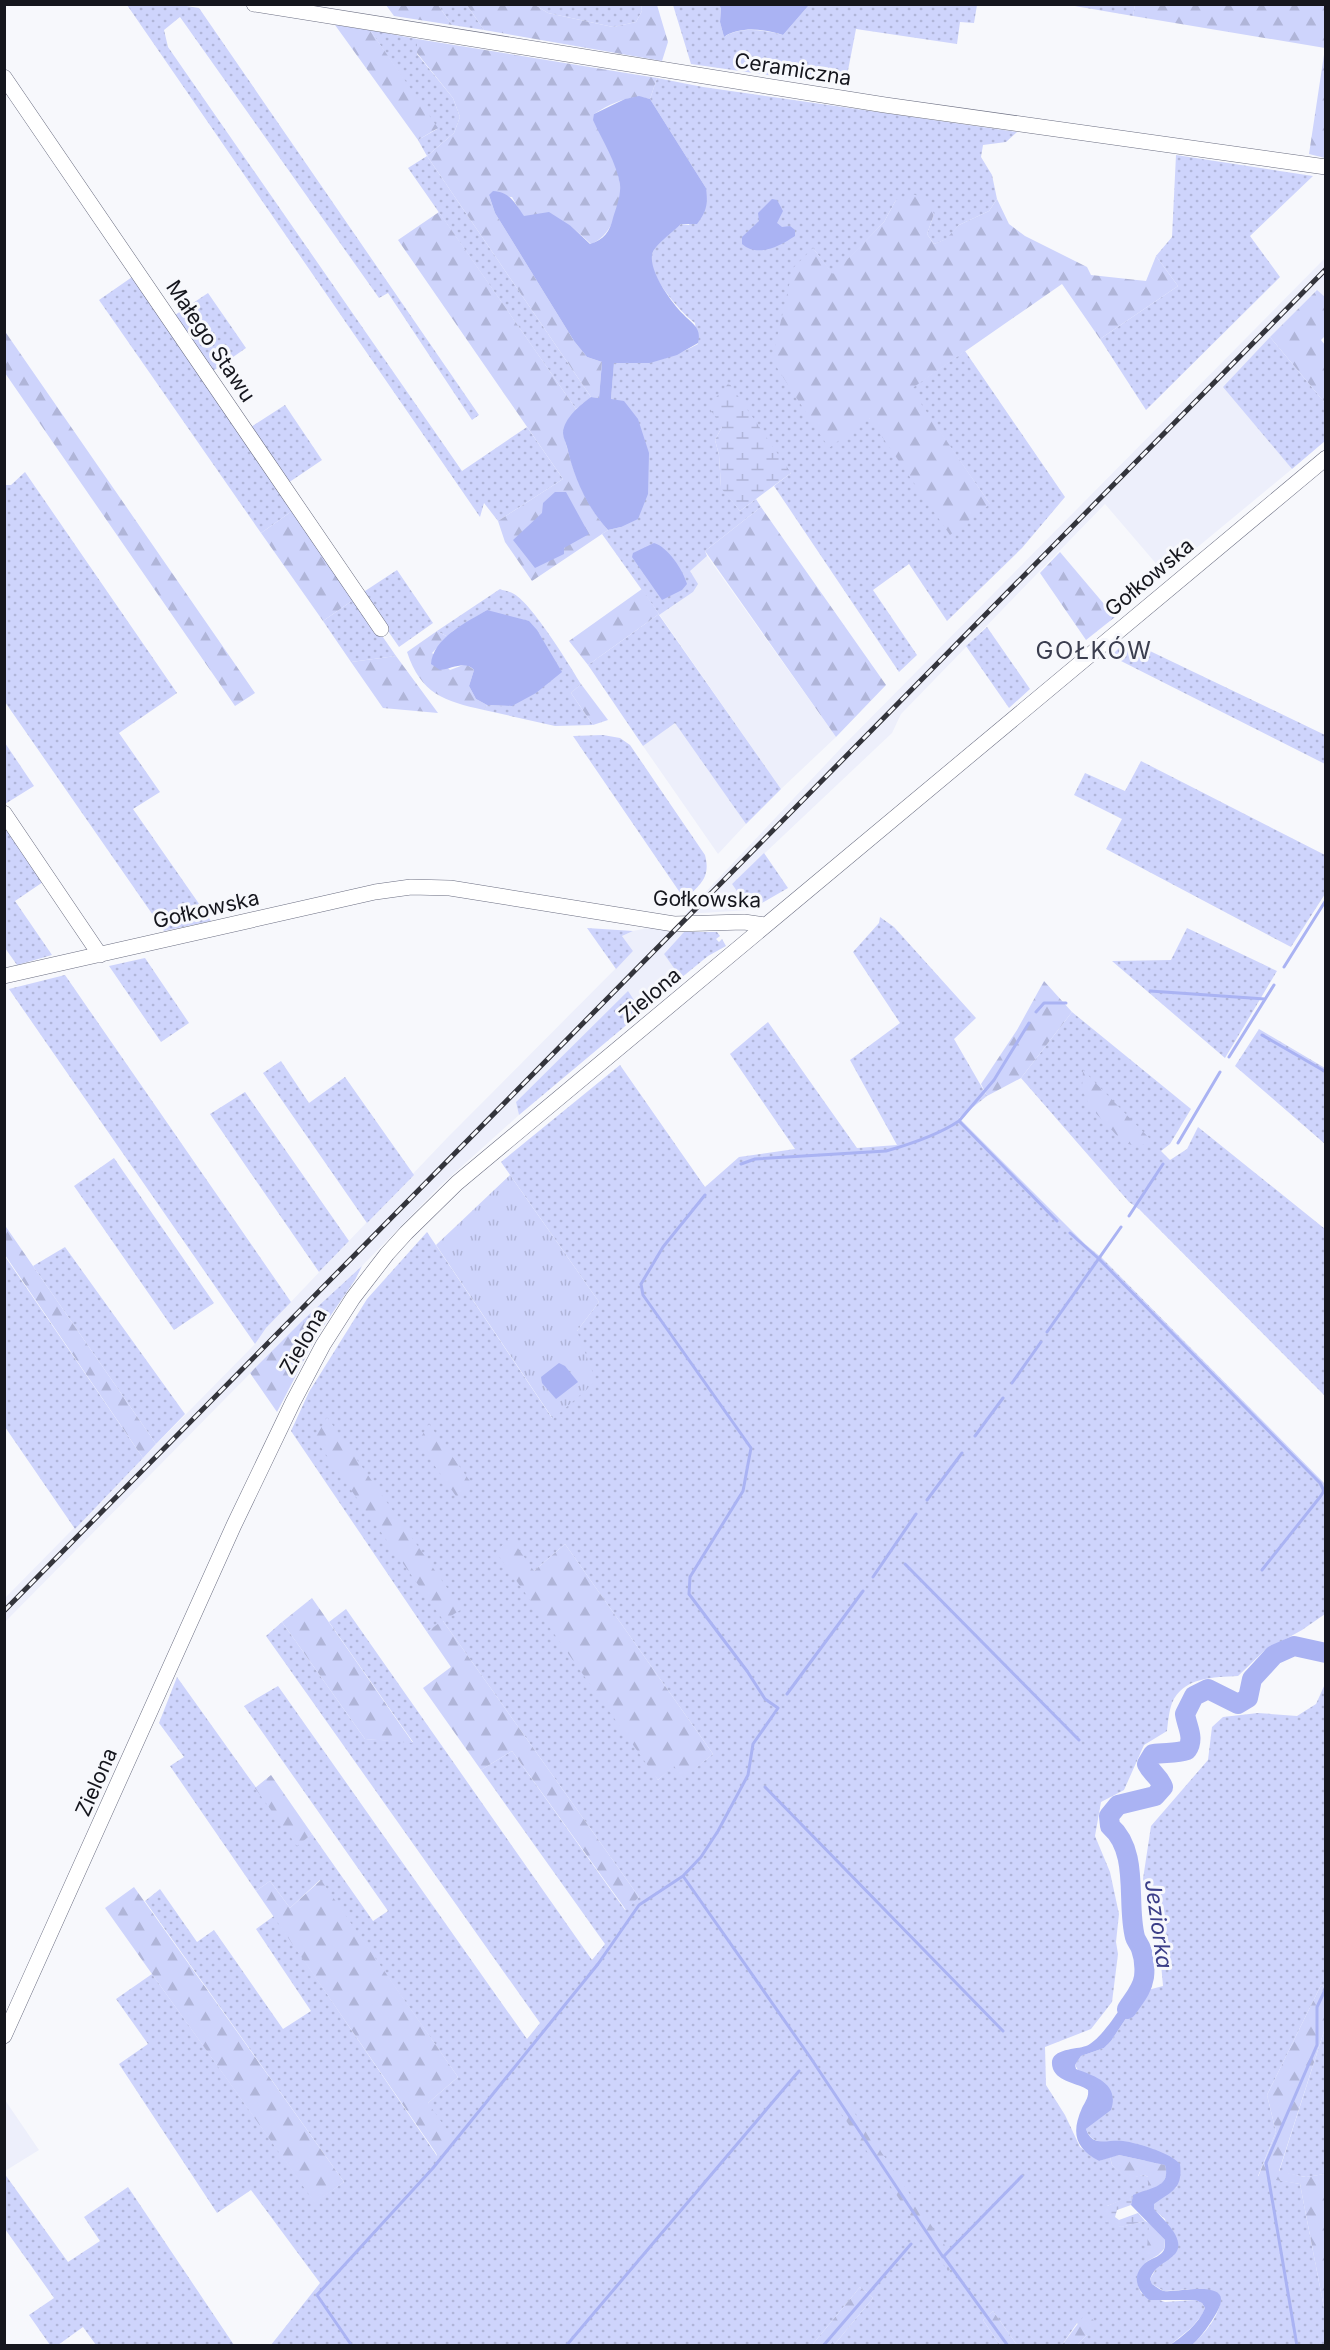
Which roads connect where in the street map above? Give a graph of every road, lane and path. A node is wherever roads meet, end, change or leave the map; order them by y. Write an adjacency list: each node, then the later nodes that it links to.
1 (254, 4): 3 (street, Ceramiczna)
2 (4, 77): 5 (street, Małego Stawu)
3 (1326, 167)
4 (1326, 458): 7 (street, Gołkowska)
5 (381, 629)
6 (4, 813): 8 (street)
7 (766, 925): 8 (street, Gołkowska); 10 (street, Zielona)
8 (100, 955): 9 (street, Gołkowska)
9 (4, 976)
10 (4, 2036)

